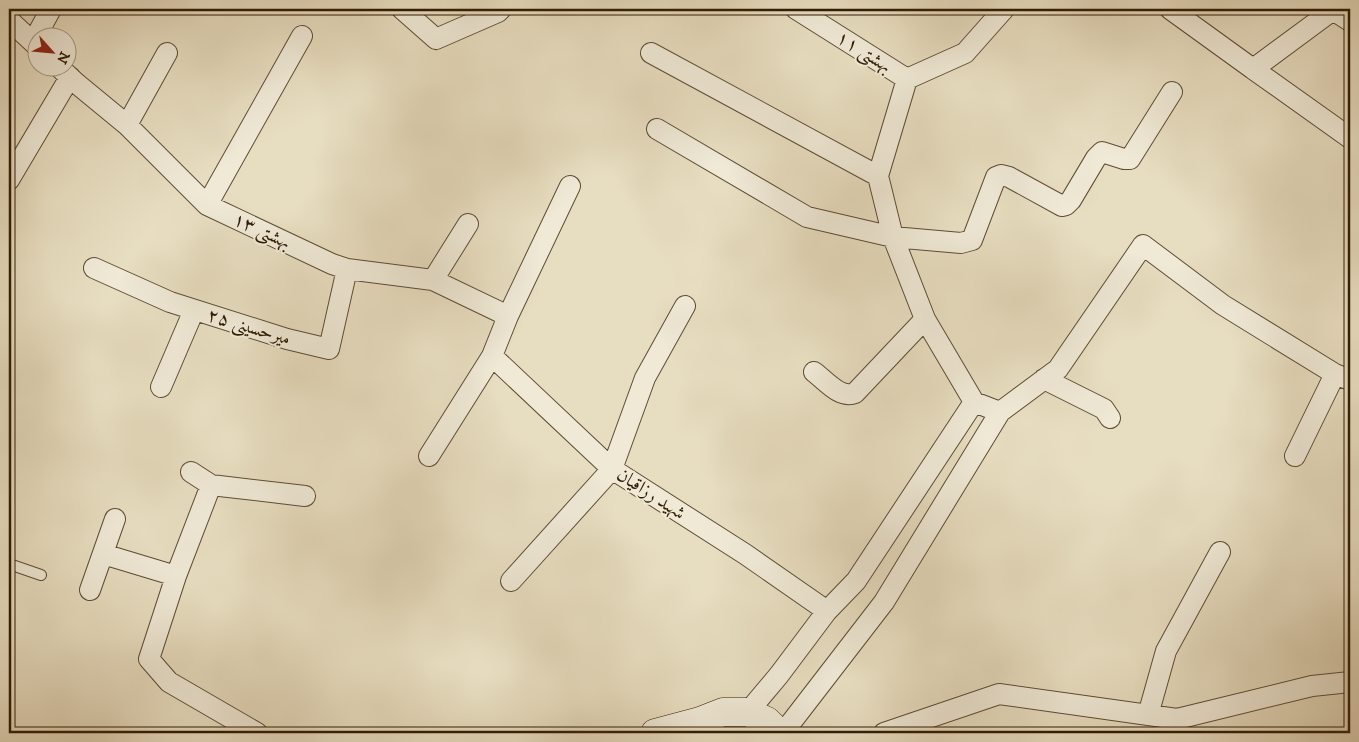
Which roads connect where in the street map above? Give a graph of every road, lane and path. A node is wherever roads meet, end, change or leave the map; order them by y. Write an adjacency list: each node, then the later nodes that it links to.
1 (51, 9): 9 (street)
2 (402, 9): 3 (street)
3 (501, 9)
4 (796, 9): 17 (street, بهشتی ۱۱)
5 (1004, 9): 17 (street)
6 (1170, 9): 14 (street)
7 (9, 20): 11 (street)
8 (1350, 21): 14 (street)
9 (43, 28)
10 (302, 36): 25 (street)
11 (28, 38)
12 (167, 53): 19 (street)
13 (651, 53): 22 (street)
14 (1253, 69): 21 (street)
15 (62, 78): 23 (street)
16 (72, 78): 19 (street, بهشتی ۱۳)
17 (907, 79): 22 (street)
18 (1172, 92): 27 (street)
19 (127, 125): 25 (street, بهشتی ۱۳)
20 (657, 129): 27 (street)
21 (1350, 138)
22 (878, 176): 27 (street)
23 (9, 180)
24 (570, 186): 33 (street)
25 (207, 205): 29 (street, بهشتی ۱۳)
26 (468, 224): 30 (street)
27 (893, 236): 34 (street)
28 (94, 268): 32 (street, میرحسینی ۲۵)
29 (347, 269): 30 (street, بهشتی ۱۳); 32 (street, میرحسینی ۲۵)
30 (433, 280): 33 (street, بهشتی ۱۳)
31 (685, 306): 45 (street)
32 (194, 310): 39 (street)
33 (508, 316): 35 (street)
34 (925, 319): 36 (street); 40 (street)
35 (492, 356): 43 (street); 45 (street, شهید رزاقیان)
36 (814, 372)
37 (1342, 377): 38 (street); 44 (street)
38 (1044, 379): 41 (street); 42 (street)
39 (161, 387)
40 (974, 402): 41 (street); 57 (street)
41 (1000, 412): 66 (street)
42 (1110, 418)
43 (429, 456)
44 (1295, 456)
45 (612, 469): 55 (street); 57 (street, شهید رزاقیان)
46 (191, 472): 47 (street)
47 (211, 486): 48 (street); 54 (street)
48 (306, 496)
49 (115, 519): 51 (street)
50 (1220, 552): 60 (street)
51 (103, 554): 54 (street); 56 (street)
52 (9, 564): 53 (lane)
53 (41, 575)
54 (176, 576): 63 (street)
55 (511, 581)
56 (90, 590)
57 (827, 611): 59 (street)
58 (1350, 682): 61 (street)
59 (748, 712): 62 (main road); 65 (main road)
60 (1148, 715): 61 (street); 67 (street)
61 (1180, 726)
62 (694, 727): 64 (main road)
63 (257, 733)
64 (655, 733)
65 (779, 733)
66 (783, 733)
67 (884, 733)

